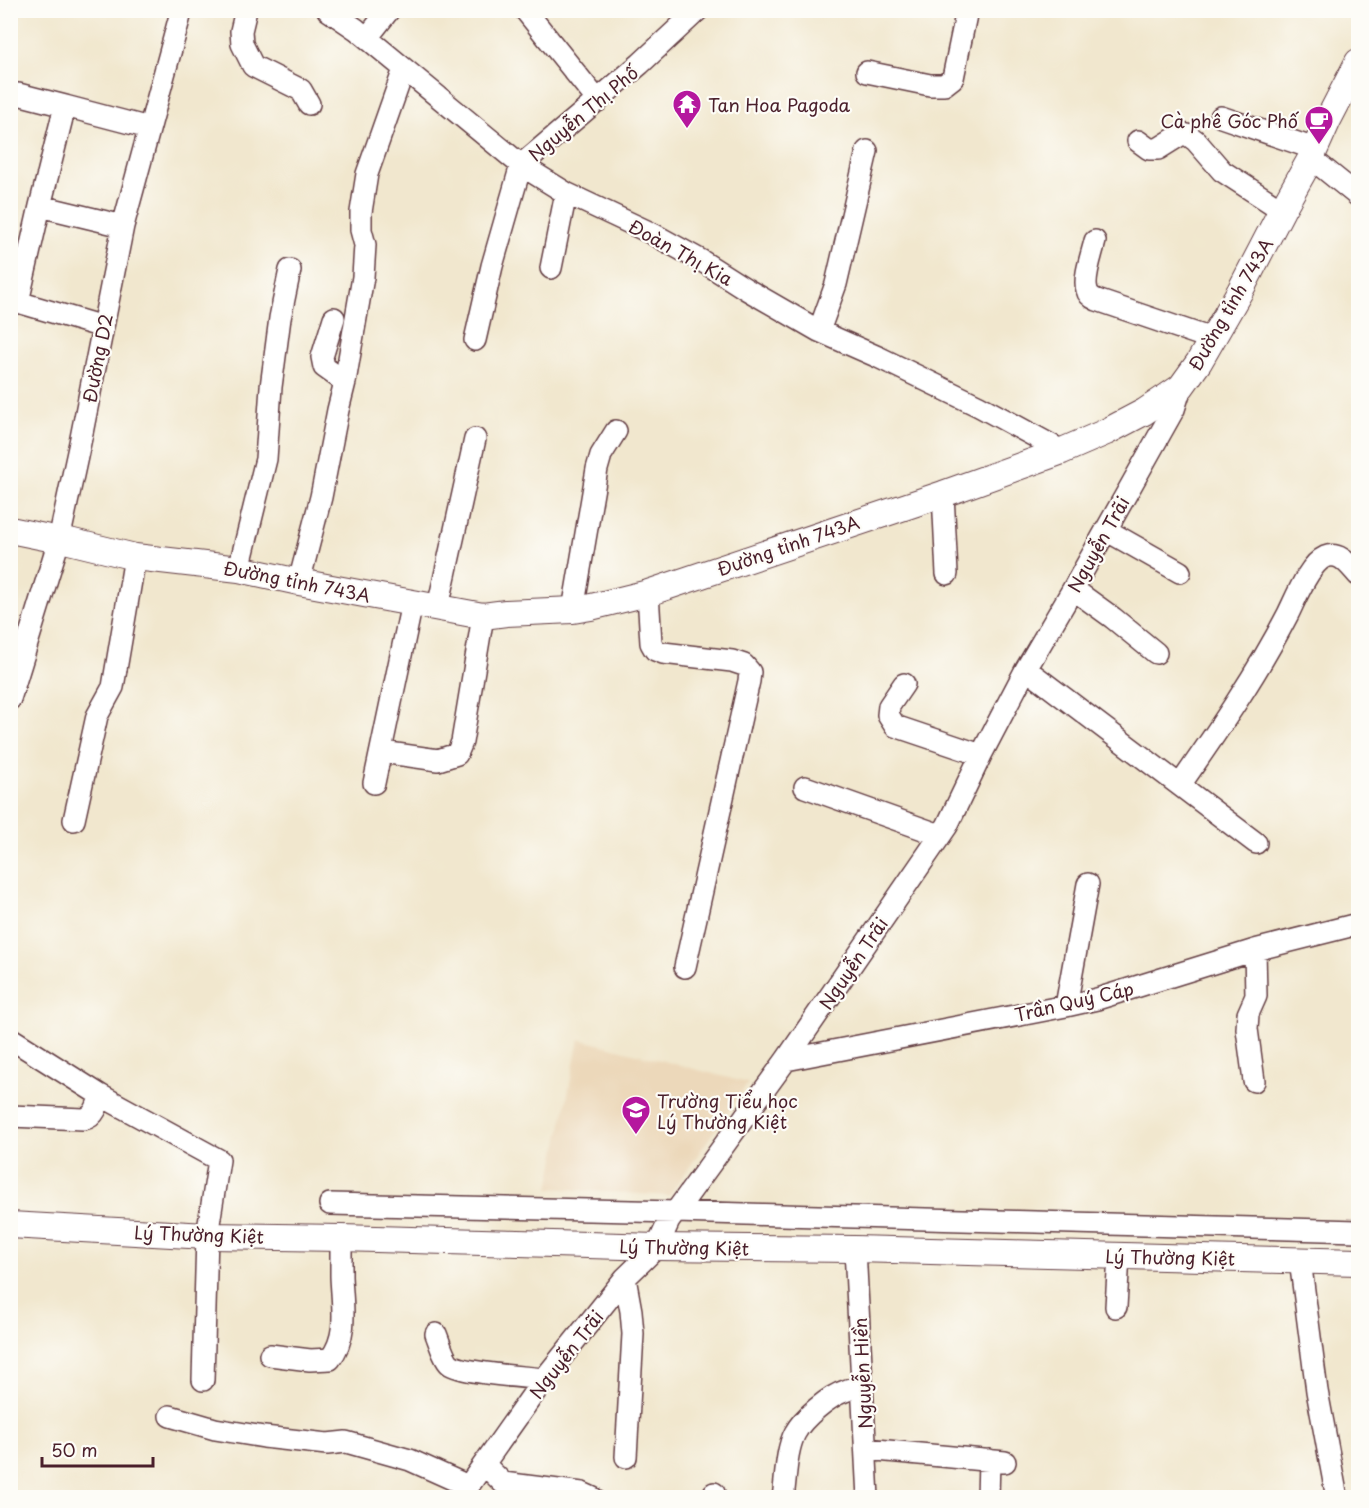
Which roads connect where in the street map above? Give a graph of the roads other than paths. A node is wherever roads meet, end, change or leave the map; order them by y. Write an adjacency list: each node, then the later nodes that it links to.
1 (246, 10): 14 (street)
2 (328, 10): 8 (street, Đoàn Thị Kia)
3 (389, 10): 8 (street)
4 (525, 10): 13 (street)
5 (698, 10): 13 (street, Nguyễn Thị Phố)
6 (967, 10): 11 (street)
7 (180, 16): 17 (street, Đường D2)
8 (367, 38): 10 (street, Đoàn Thị Kia)
9 (1359, 62): 20 (main road, Đường tỉnh 743A)
10 (404, 69): 21 (street, Đoàn Thị Kia); 36 (street)
11 (867, 72)
12 (18, 94): 15 (street)
13 (598, 101): 21 (street, Nguyễn Thị Phố)
14 (309, 104)
15 (64, 106): 17 (street); 24 (street)
16 (1221, 117): 20 (street)
17 (149, 128): 26 (street, Đường D2)
18 (1138, 141): 25 (street)
19 (867, 151): 33 (street)
20 (1313, 153): 23 (street); 25 (main road, Đường tỉnh 743A)
21 (521, 165): 22 (street, Đoàn Thị Kia); 35 (street, Nguyễn Thị Phố)
22 (566, 193): 28 (street); 33 (street, Đoàn Thị Kia)
23 (1359, 196)
24 (40, 206): 26 (street); 30 (street)
25 (1282, 210): 34 (main road, Đường tỉnh 743A)
26 (123, 226): 32 (street, Đường D2)
27 (1095, 241): 34 (street)
28 (551, 268)
29 (290, 270): 46 (street)
30 (14, 301): 32 (street)
31 (334, 318): 36 (street)
32 (103, 327): 44 (street, Đường D2)
33 (819, 331): 40 (street, Đoàn Thị Kia)
34 (1212, 339): 37 (main road, Đường tỉnh 743A)
35 (475, 340)
36 (345, 382): 50 (street)
37 (1181, 387): 40 (main road, Đường tỉnh 743A); 43 (street, Nguyễn Trãi)
38 (616, 431): 55 (street)
39 (475, 439): 54 (street)
40 (1062, 451): 41 (main road, Đường tỉnh 743A)
41 (943, 494): 48 (street); 52 (main road, Đường tỉnh 743A)
42 (10, 530): 44 (main road, Đường tỉnh 743A)
43 (1106, 530): 47 (street); 51 (street, Nguyễn Trãi)
44 (59, 540): 45 (main road, Đường tỉnh 743A); 60 (street, Đường D2)
45 (135, 556): 46 (main road, Đường tỉnh 743A); 66 (street)
46 (239, 569): 50 (main road, Đường tỉnh 743A)
47 (1180, 573)
48 (946, 574)
49 (1359, 575): 64 (street)
50 (299, 582): 53 (main road, Đường tỉnh 743A)
51 (1073, 589): 57 (street); 58 (street, Nguyễn Trãi)
52 (648, 592): 55 (main road, Đường tỉnh 743A); 72 (street)
53 (412, 603): 54 (main road, Đường tỉnh 743A); 61 (street)
54 (438, 608): 56 (main road, Đường tỉnh 743A)
55 (573, 610): 56 (main road, Đường tỉnh 743A)
56 (483, 616): 61 (street)
57 (1156, 654)
58 (1026, 669): 62 (street, Nguyễn Trãi); 64 (street)
59 (904, 684): 62 (street)
60 (10, 699)
61 (382, 752): 63 (street)
62 (981, 755): 67 (street, Nguyễn Trãi)
63 (374, 783)
64 (1180, 785): 68 (street)
65 (805, 787): 67 (street)
66 (74, 820)
67 (940, 835): 75 (street, Nguyễn Trãi)
68 (1256, 843)
69 (1088, 884): 73 (street)
70 (1359, 924): 71 (street, Trần Quý Cáp)
71 (1255, 950): 73 (street, Trần Quý Cáp); 76 (street)
72 (685, 967)
73 (1066, 1006): 75 (street, Trần Quý Cáp)
74 (10, 1038): 77 (street)
75 (786, 1060): 80 (street, Nguyễn Trãi)
76 (1254, 1081)
77 (100, 1095): 78 (street); 83 (street)
78 (10, 1116)
79 (330, 1204): 80 (street)
80 (676, 1212): 82 (street); 85 (street, Nguyễn Trãi)
81 (10, 1225): 83 (main road, Lý Thường Kiệt)
82 (1359, 1231)
83 (207, 1236): 84 (main road, Lý Thường Kiệt); 95 (street)
84 (341, 1238): 85 (main road, Lý Thường Kiệt); 93 (street)
85 (657, 1247): 86 (main road, Lý Thường Kiệt); 90 (street, Nguyễn Trãi)
86 (855, 1249): 87 (main road, Lý Thường Kiệt); 96 (street, Nguyễn Hiền)
87 (1119, 1256): 88 (main road, Lý Thường Kiệt); 91 (street)
88 (1300, 1260): 89 (main road, Lý Thường Kiệt); 106 (street)
89 (1359, 1262)
90 (625, 1278): 94 (street, Nguyễn Trãi); 99 (street)
91 (1116, 1307)
92 (436, 1334): 94 (street)
93 (270, 1355)
94 (544, 1379): 100 (street, Nguyễn Trãi)
95 (203, 1380)
96 (863, 1388): 98 (street, Nguyễn Hiền); 103 (street)
97 (170, 1416): 101 (street)
98 (866, 1449): 104 (street, Nguyễn Hiền); 105 (street)
99 (626, 1457)
100 (484, 1464): 101 (street, Nguyễn Trãi); 102 (street)
101 (464, 1492)
102 (593, 1497)
103 (783, 1497)
104 (868, 1497)
105 (988, 1497)
106 (1337, 1497)

